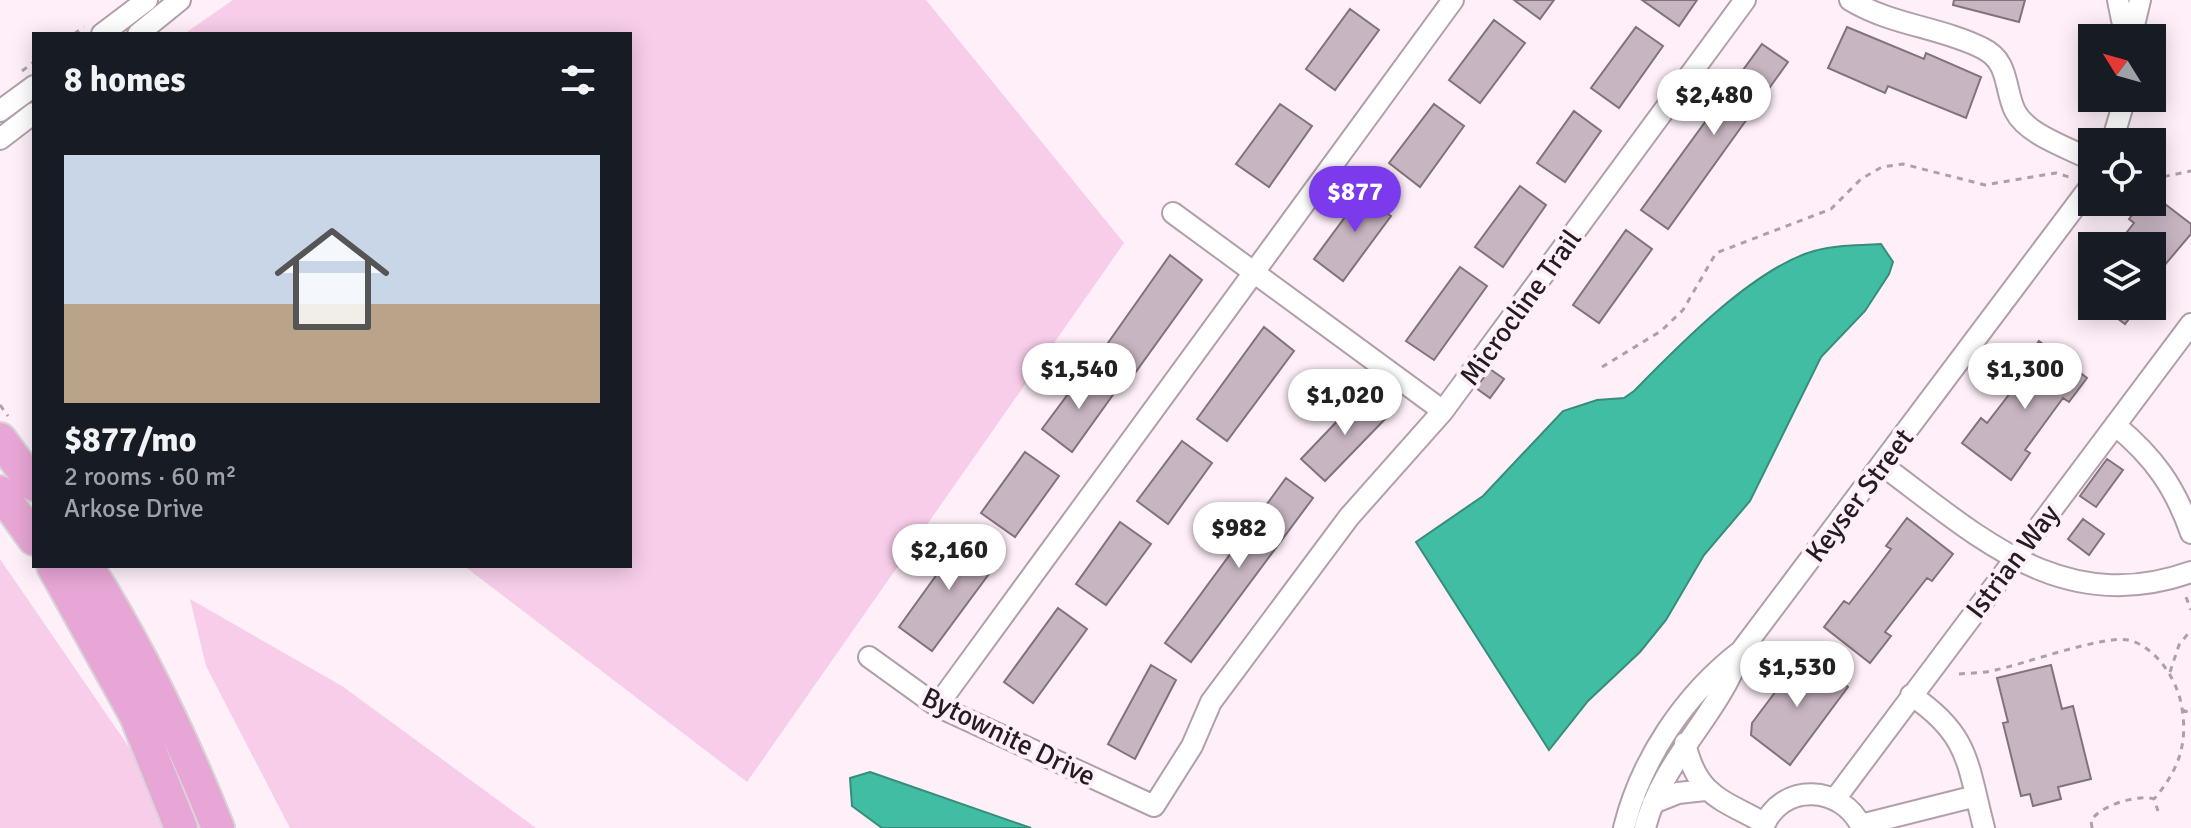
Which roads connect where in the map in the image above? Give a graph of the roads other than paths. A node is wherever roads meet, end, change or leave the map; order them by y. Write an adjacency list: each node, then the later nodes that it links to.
1 (147, 0): 8 (street)
2 (180, 0): 9 (street)
3 (1453, 0): 17 (street)
4 (1745, 0): 19 (street, Microcline Trail)
5 (1850, 0): 14 (street)
6 (2118, 0): 7 (street)
7 (2140, 0)
8 (105, 32)
9 (140, 32)
10 (32, 87): 11 (street)
11 (0, 111)
12 (32, 115): 13 (street)
13 (0, 139)
14 (2078, 153)
15 (2078, 203): 22 (street, Keyser Street)
16 (1173, 213): 17 (street)
17 (1255, 272): 19 (street); 34 (street)
18 (2191, 324): 20 (street, Istrian Way)
19 (1443, 411): 40 (street, Microcline Trail)
20 (2115, 425): 25 (street); 27 (street, Istrian Way)
21 (0, 439): 23 (main road)
22 (1882, 465): 27 (street); 31 (street, Keyser Street)
23 (32, 482)
24 (0, 492): 26 (main road)
25 (2191, 533)
26 (32, 536)
27 (2013, 559): 30 (street); 33 (street, Istrian Way)
28 (54, 568): 43 (main road)
29 (88, 568): 44 (main road)
30 (2191, 572)
31 (1741, 651): 35 (street, Keyser Street); 45 (street, Keyser Street)
32 (869, 657): 34 (street, Bytownite Drive)
33 (1911, 695): 37 (street); 38 (street, Istrian Way)
34 (937, 706): 40 (street, Bytownite Drive)
35 (1685, 743): 36 (street); 39 (street, Keyser Street)
36 (1705, 790): 39 (street); 41 (street)
37 (1976, 796): 42 (street); 47 (street)
38 (1835, 799): 41 (street); 42 (street)
39 (1653, 803): 46 (street, Keyser Street)
40 (1154, 806)
41 (1764, 825)
42 (1861, 827)
43 (181, 828)
44 (218, 828)
45 (1624, 828)
46 (1645, 828)
47 (1984, 828)

